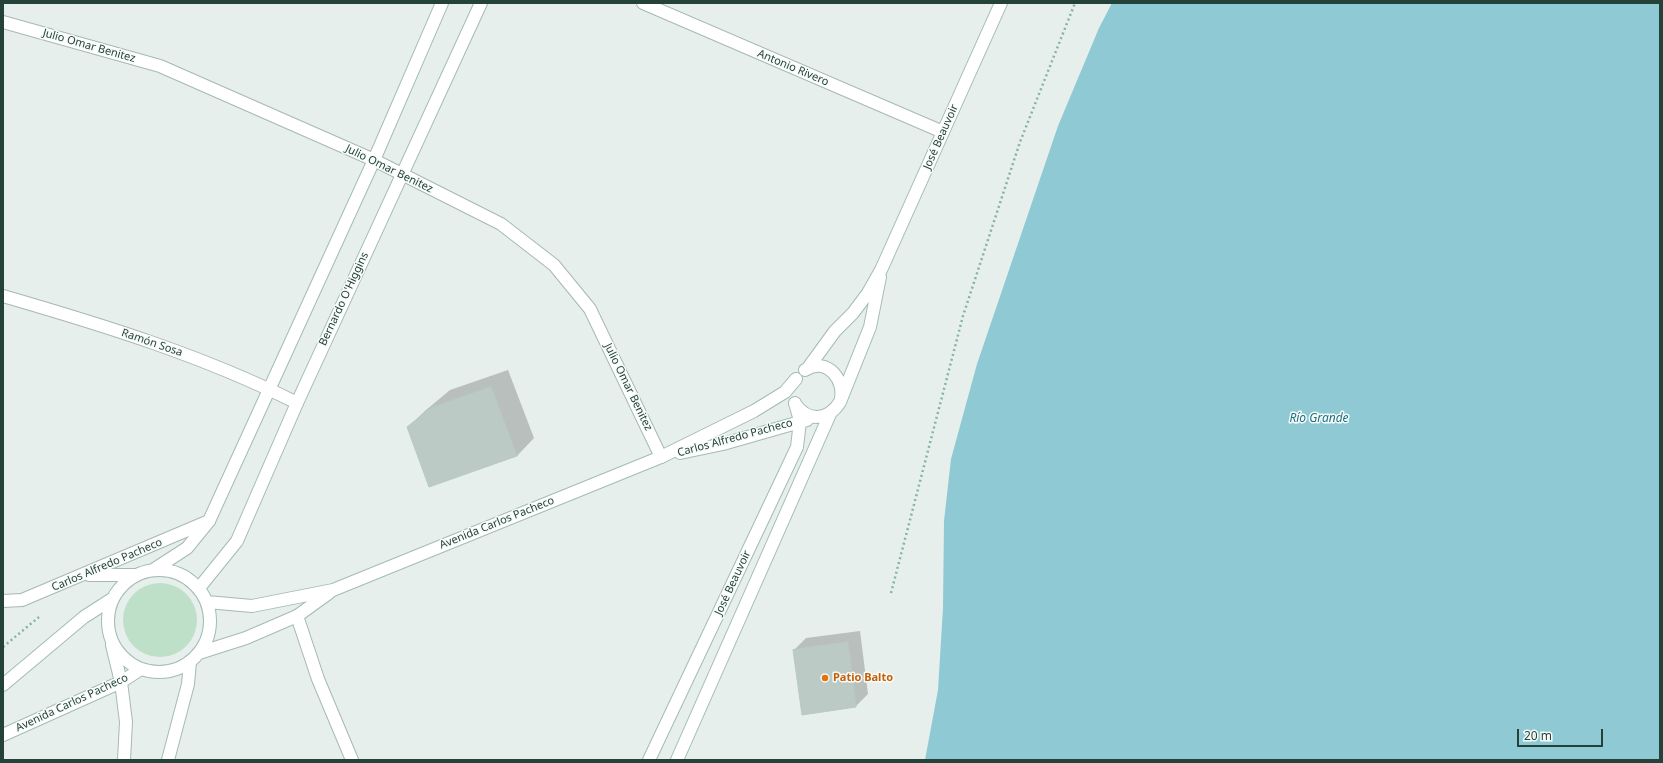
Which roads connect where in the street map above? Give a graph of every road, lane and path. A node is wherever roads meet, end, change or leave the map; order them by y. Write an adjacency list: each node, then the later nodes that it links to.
1 (442, 3): 8 (street)
2 (481, 3): 9 (street, Bernardo O'Higgins)
3 (643, 3): 7 (street, Antonio Rivero)
4 (1001, 3): 7 (street, José Beauvoir)
5 (1075, 3): 27 (path)
6 (3, 22): 8 (street, Julio Omar Benitez)
7 (943, 132): 10 (street, José Beauvoir)
8 (374, 160): 9 (street, Julio Omar Benitez); 14 (street)
9 (401, 174): 16 (street, Bernardo O'Higgins); 20 (street, Julio Omar Benitez)
10 (881, 270): 12 (street, José Beauvoir); 15 (street, José Beauvoir)
11 (3, 296): 14 (street, Ramón Sosa)
12 (808, 368): 13 (street); 15 (street)
13 (796, 379): 17 (street); 20 (street, Carlos Alfredo Pacheco)
14 (270, 390): 16 (street, Ramón Sosa); 21 (street)
15 (840, 402): 18 (street)
16 (297, 403): 25 (street, Bernardo O'Higgins)
17 (795, 403): 18 (street); 19 (street, José Beauvoir)
18 (826, 416): 19 (street, Carlos Alfredo Pacheco); 43 (street, José Beauvoir)
19 (800, 421): 20 (street, Carlos Alfredo Pacheco); 42 (street, José Beauvoir)
20 (661, 457): 26 (street, Avenida Carlos Pacheco)
21 (209, 521): 22 (street); 23 (street, Carlos Alfredo Pacheco)
22 (153, 570): 24 (street, Avenida Carlos Pacheco); 25 (street, Avenida Carlos Pacheco)
23 (84, 575): 24 (street); 29 (street, Carlos Alfredo Pacheco)
24 (136, 575): 28 (street, Avenida Carlos Pacheco)
25 (198, 588): 30 (street, Avenida Carlos Pacheco)
26 (333, 590): 30 (street, Avenida Carlos Pacheco); 31 (street, Avenida Carlos Pacheco)
27 (890, 593)
28 (112, 599): 32 (street, Avenida Carlos Pacheco); 37 (street, Avenida Carlos Pacheco)
29 (3, 601)
30 (207, 602): 33 (street, Avenida Carlos Pacheco)
31 (297, 616): 33 (street, Avenida Carlos Pacheco); 41 (street)
32 (109, 632): 35 (street, Avenida Carlos Pacheco); 36 (street)
33 (199, 653): 34 (street, Avenida Carlos Pacheco)
34 (190, 662): 35 (street, Avenida Carlos Pacheco); 40 (street)
35 (141, 669): 36 (street, Avenida Carlos Pacheco)
36 (121, 682): 38 (street, Avenida Carlos Pacheco); 39 (street)
37 (3, 685)
38 (3, 735)
39 (124, 760)
40 (168, 760)
41 (352, 760)
42 (649, 760)
43 (677, 760)

